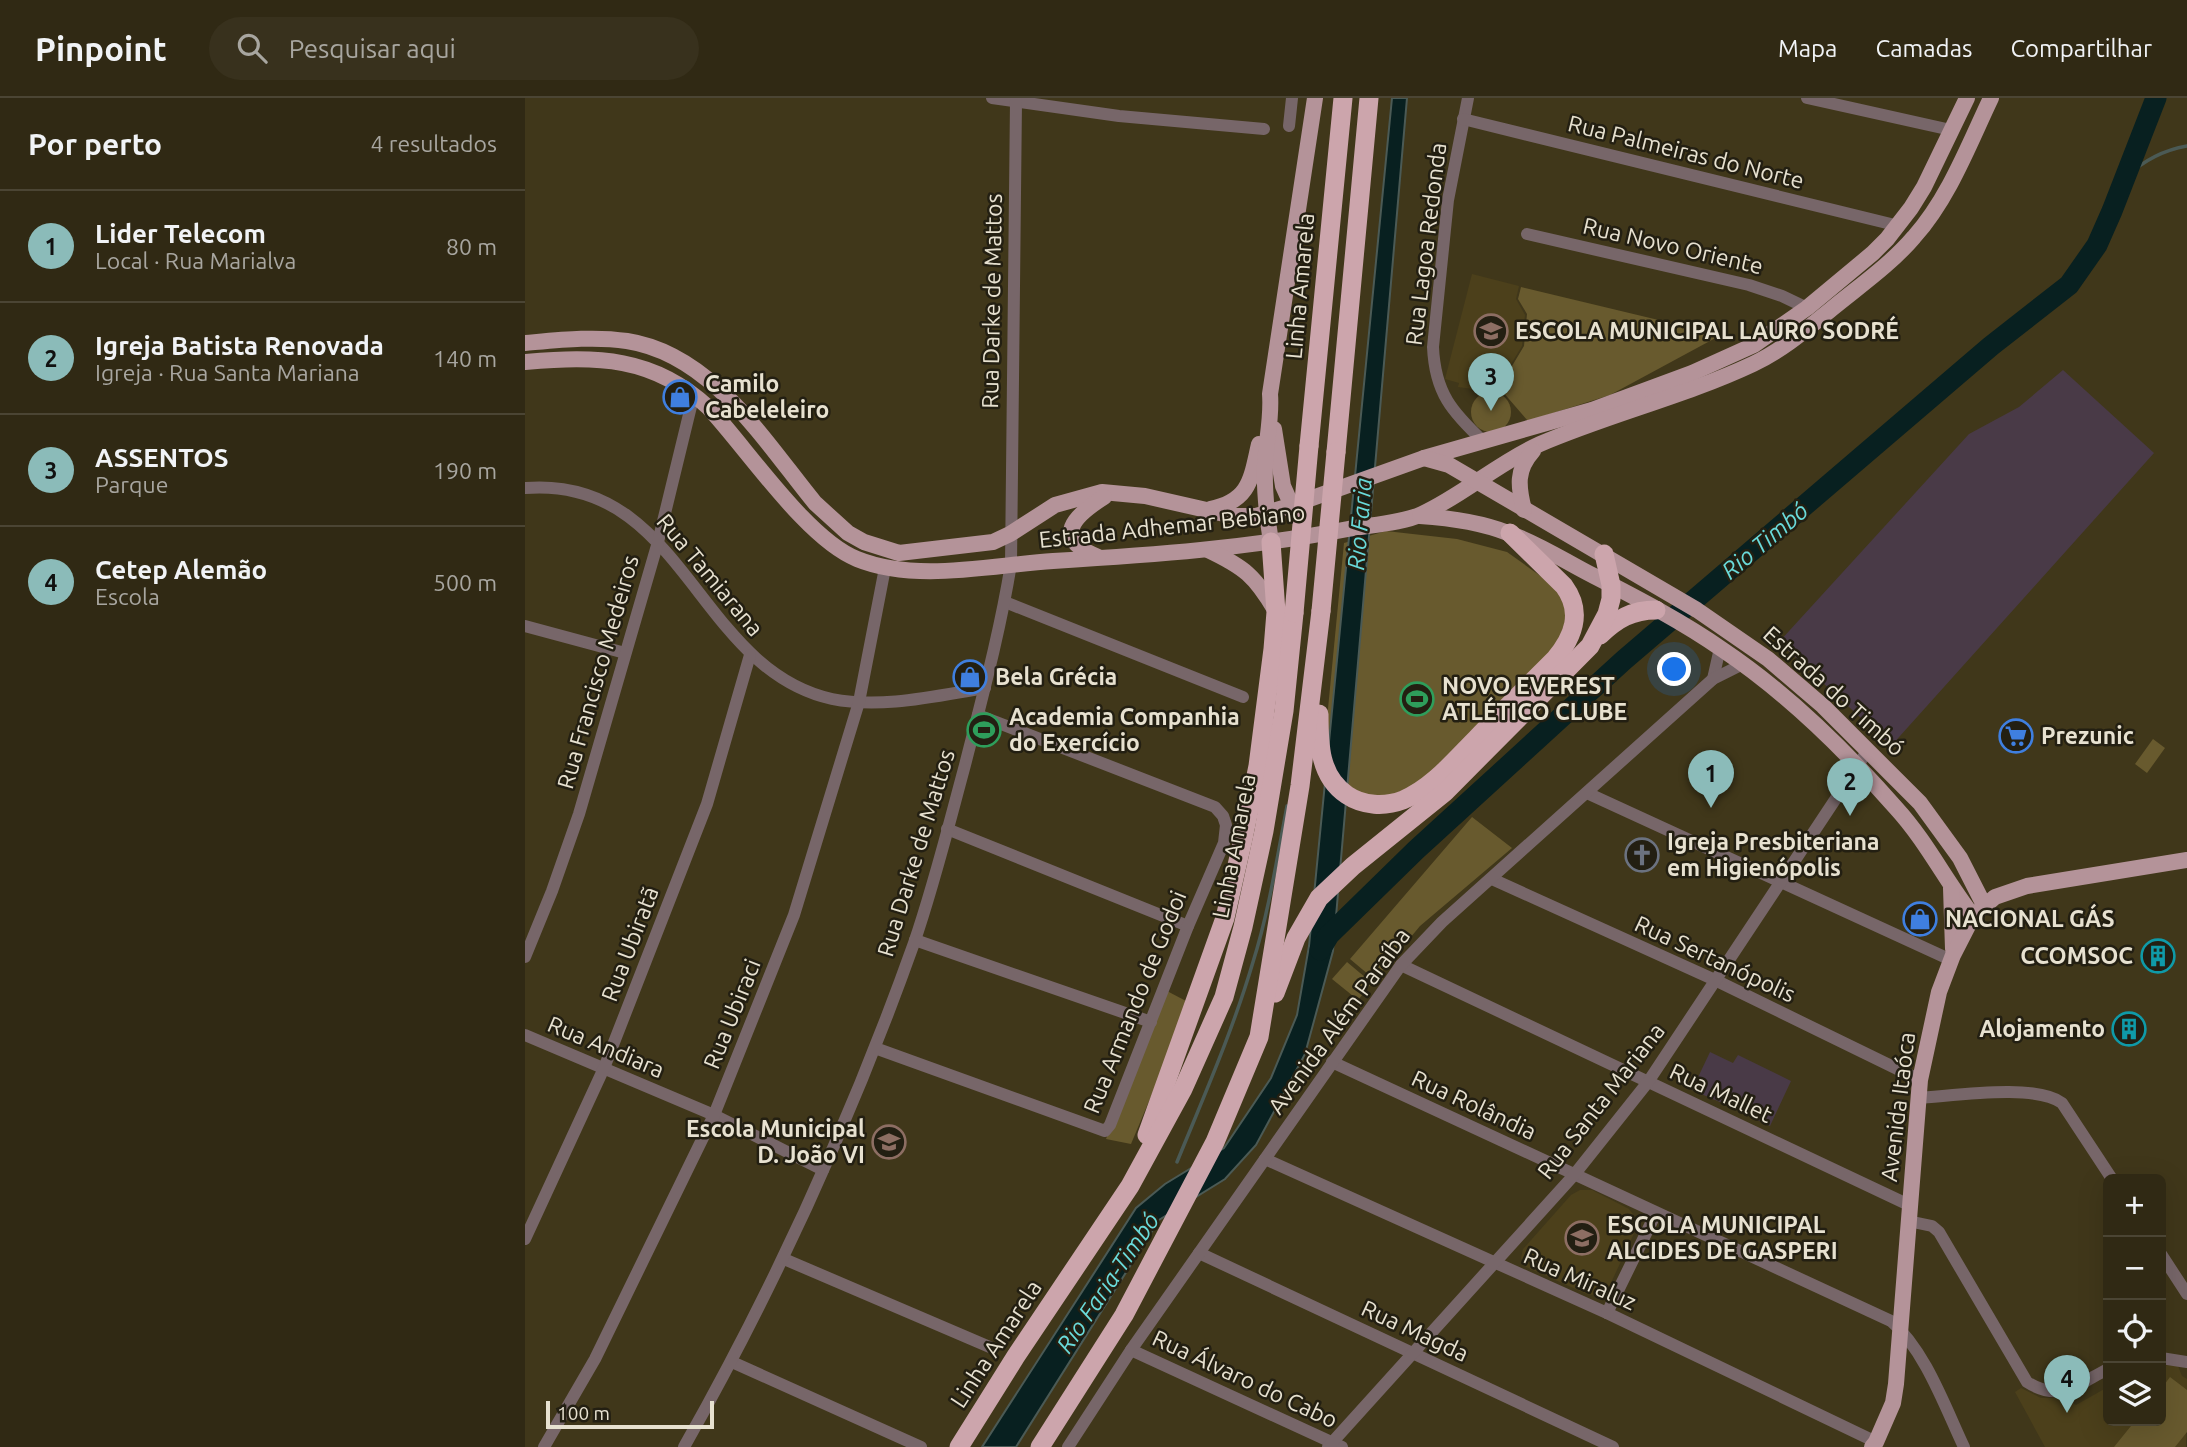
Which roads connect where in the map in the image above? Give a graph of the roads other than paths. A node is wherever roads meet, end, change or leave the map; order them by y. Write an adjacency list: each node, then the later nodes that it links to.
1 (992, 98): 2 (street)
2 (998, 98): 12 (street)
3 (1094, 98): 13 (street)
4 (1292, 98): 15 (street)
5 (1315, 98): 24 (main road, Linha Amarela)
6 (1343, 98): 50 (highway, Linha Amarela, bridge)
7 (1369, 98): 57 (highway, bridge)
8 (1468, 98): 14 (street, Rua Lagoa Redonda)
9 (1807, 98): 17 (street)
10 (1966, 98): 17 (main road, Estrada Adhemar Bebiano)
11 (1991, 98): 27 (main road, Estrada Adhemar Bebiano)
12 (1018, 99): 13 (street); 38 (street, Rua Darke de Mattos)
13 (1091, 112): 16 (street)
14 (1464, 119): 18 (street, Rua Palmeiras do Norte); 26 (street, Rua Lagoa Redonda)
15 (1289, 126)
16 (1264, 130)
17 (1951, 130): 18 (main road, Estrada Adhemar Bebiano)
18 (1899, 226): 20 (main road, Estrada Adhemar Bebiano)
19 (1527, 233): 20 (street, Rua Novo Oriente)
20 (1807, 307): 26 (main road, Estrada Adhemar Bebiano)
21 (525, 343): 38 (main road, Estrada Adhemar Bebiano)
22 (525, 362): 23 (main road, Estrada Adhemar Bebiano)
23 (694, 394): 40 (street, Rua Francisco Medeiros); 46 (main road, Estrada Adhemar Bebiano)
24 (1270, 394): 25 (main road, Linha Amarela); 33 (main road)
25 (1271, 412): 32 (main road); 35 (main road, Linha Amarela)
26 (1477, 444): 28 (main road, Estrada Adhemar Bebiano)
27 (1539, 445): 29 (main road, Estrada Adhemar Bebiano); 34 (main road)
28 (1424, 458): 29 (main road, Estrada do Timbó); 32 (main road, Estrada Adhemar Bebiano)
29 (1476, 481): 34 (main road, Estrada do Timbó); 36 (main road, Estrada Adhemar Bebiano)
30 (525, 488): 40 (street, Rua Tamiarana)
31 (1112, 492): 33 (main road, Estrada Adhemar Bebiano); 38 (main road, Estrada Adhemar Bebiano); 44 (main road)
32 (1290, 506): 35 (main road, Estrada Adhemar Bebiano); 39 (main road)
33 (1203, 510): 35 (main road, Estrada Adhemar Bebiano)
34 (1524, 510): 43 (main road, Estrada do Timbó)
35 (1267, 514): 41 (main road, Linha Amarela)
36 (1420, 516): 37 (main road, Estrada do Timbó); 39 (main road, Estrada Adhemar Bebiano)
37 (1510, 533): 47 (main road, Estrada do Timbó); 57 (highway)
38 (1010, 534): 45 (street, Rua Darke de Mattos)
39 (1310, 536): 41 (main road, Estrada Adhemar Bebiano)
40 (658, 542): 54 (street, Rua Francisco Medeiros); 55 (street, Rua Tamiarana)
41 (1271, 542): 42 (main road, Estrada Adhemar Bebiano); 50 (highway)
42 (1209, 550): 44 (main road, Estrada Adhemar Bebiano); 50 (main road)
43 (1604, 554): 47 (highway); 52 (main road, Estrada do Timbó)
44 (1103, 559): 45 (main road, Estrada Adhemar Bebiano)
45 (1011, 564): 46 (main road, Estrada Adhemar Bebiano); 48 (street, Rua Darke de Mattos)
46 (885, 568): 61 (street, Rua Ubiraci)
47 (1611, 585): 49 (main road, Estrada do Timbó); 53 (highway)
48 (1005, 602): 59 (street, Rua Darke de Mattos); 60 (street)
49 (1660, 612): 53 (highway); 56 (main road, Estrada do Timbó)
50 (1285, 613): 111 (highway, Linha Amarela)
51 (525, 626): 54 (street)
52 (1744, 640): 56 (main road); 63 (main road, Estrada do Timbó)
53 (1590, 646): 82 (highway)
54 (625, 653): 76 (street, Rua Francisco Medeiros)
55 (750, 655): 61 (street, Rua Tamiarana); 85 (street, Rua Ubiratã)
56 (1732, 656): 58 (street); 58 (street, Avenida Além Paraíba); 64 (main road, Estrada do Timbó)
57 (1313, 675): 82 (highway)
58 (1713, 679): 65 (street, Avenida Além Paraíba)
59 (985, 688): 61 (street, Rua Tamiarana); 62 (street, Rua Darke de Mattos)
60 (1243, 697)
61 (859, 702): 89 (street, Rua Ubiraci)
62 (978, 715): 66 (street, Rua Darke de Mattos); 74 (street, Rua Armando de Godoi)
63 (1868, 750): 64 (street, Rua Santa Mariana); 68 (main road, Estrada do Timbó)
64 (1856, 765): 70 (street, Rua Santa Mariana); 72 (main road, Estrada do Timbó)
65 (1587, 793): 69 (street, Avenida Além Paraíba); 70 (street)
66 (947, 829): 74 (street); 75 (street, Rua Darke de Mattos)
67 (2187, 860): 71 (main road)
68 (1969, 874): 71 (main road); 73 (main road, Estrada do Timbó)
69 (1492, 879): 78 (street, Avenida Além Paraíba); 79 (street, Rua Sertanópolis)
70 (1778, 883): 77 (street); 79 (street, Rua Santa Mariana)
71 (2027, 886): 73 (main road)
72 (1951, 888): 73 (main road, Estrada do Timbó); 77 (main road)
73 (1979, 910): 77 (main road, Avenida Itaóca)
74 (1188, 926): 80 (street, Rua Armando de Godoi)
75 (915, 940): 80 (street); 83 (street, Rua Darke de Mattos)
76 (525, 957)
77 (1952, 958): 86 (main road, Avenida Itaóca)
78 (1401, 965): 84 (street, Avenida Além Paraíba); 87 (street, Rua Mallet)
79 (1715, 980): 86 (street, Rua Sertanópolis); 87 (street, Rua Santa Mariana)
80 (1151, 1022): 83 (street, Rua Armando de Godoi)
81 (525, 1035): 85 (street, Rua Andiara)
82 (1259, 1037): 119 (highway)
83 (874, 1048): 91 (street, Rua Darke de Mattos)
84 (1332, 1062): 90 (street, Avenida Além Paraíba); 93 (street, Rua Rolândia)
85 (604, 1068): 89 (street, Rua Andiara); 96 (street, Rua Ubiratã)
86 (1920, 1080): 88 (main road, Avenida Itaóca)
87 (1648, 1082): 93 (street, Rua Santa Mariana); 95 (street, Rua Mallet)
88 (1918, 1098): 92 (street); 95 (main road, Avenida Itaóca)
89 (714, 1115): 91 (street, Rua Andiara); 114 (street, Rua Ubiraci)
90 (1265, 1160): 97 (street, Avenida Além Paraíba); 100 (street, Rua Miraluz)
91 (823, 1170): 98 (street, Rua Darke de Mattos)
92 (2109, 1174)
93 (1574, 1175): 94 (street, Rua Rolândia); 100 (street, Rua Santa Mariana)
94 (1656, 1213): 102 (street); 103 (street, Rua Rolândia)
95 (1909, 1213): 103 (main road, Avenida Itaóca); 110 (street, Rua Mallet)
96 (525, 1239)
97 (1199, 1253): 105 (street, Avenida Além Paraíba); 106 (street, Rua Magda)
98 (784, 1259): 104 (street); 108 (street, Rua Darke de Mattos)
99 (2166, 1262): 101 (street)
100 (1494, 1263): 102 (street, Rua Miraluz); 106 (street, Rua Santa Mariana)
101 (2187, 1294)
102 (1607, 1313): 112 (street, Rua Miraluz)
103 (1902, 1331): 112 (main road, Avenida Itaóca); 122 (street)
104 (992, 1349)
105 (1131, 1350): 113 (street, Rua Álvaro do Cabo); 120 (street, Avenida Além Paraíba)
106 (1413, 1352): 113 (street, Rua Santa Mariana); 121 (street, Rua Magda)
107 (2166, 1360): 109 (street)
108 (732, 1362): 115 (street, Rua Darke de Mattos); 116 (street)
109 (2187, 1362)
110 (2103, 1371)
111 (992, 1393): 117 (highway); 118 (highway, Linha Amarela)
112 (1874, 1444)
113 (1334, 1446)
114 (544, 1447)
115 (684, 1447)
116 (921, 1447)
117 (951, 1447)
118 (958, 1447)
119 (1040, 1447)
120 (1068, 1447)
121 (1613, 1447)
122 (1964, 1447)

